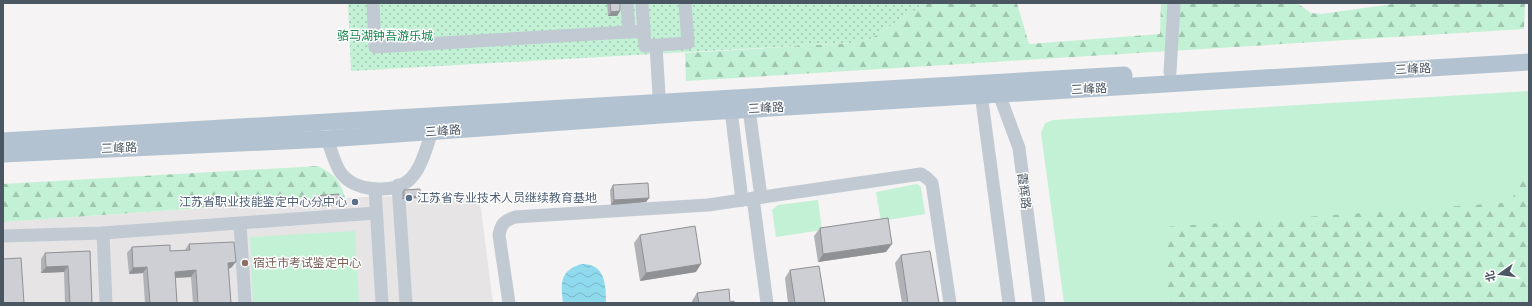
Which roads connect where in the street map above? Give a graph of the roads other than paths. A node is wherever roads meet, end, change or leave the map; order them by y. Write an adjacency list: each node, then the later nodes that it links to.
1 (373, 3): 7 (street)
2 (628, 3): 7 (street)
3 (642, 3): 6 (street)
4 (685, 3): 8 (street)
5 (1174, 3): 11 (street)
6 (644, 31): 7 (street); 8 (street)
7 (629, 32)
8 (656, 46): 16 (street)
9 (1529, 50): 11 (main road, 三峰路)
10 (1529, 62): 12 (main road, 三峰路)
11 (1170, 72): 12 (main road, 三峰路)
12 (998, 88): 13 (main road, 三峰路); 36 (street, 霞辉路)
13 (980, 89): 14 (main road, 三峰路); 35 (street)
14 (748, 103): 15 (main road, 三峰路); 23 (street)
15 (730, 104): 16 (main road, 三峰路); 23 (street)
16 (659, 108): 17 (main road, 三峰路); 19 (main road, 三峰路)
17 (432, 131): 18 (main road, 三峰路); 21 (street)
18 (327, 139): 20 (main road, 三峰路); 22 (street)
19 (3, 141)
20 (3, 154)
21 (398, 185): 22 (street); 31 (street)
22 (375, 189): 24 (street)
23 (752, 198): 32 (street); 33 (street); 34 (street)
24 (376, 213): 25 (street); 30 (street)
25 (240, 224): 26 (street); 29 (street)
26 (103, 232): 27 (street); 28 (street)
27 (3, 236)
28 (106, 303)
29 (245, 303)
30 (382, 303)
31 (406, 303)
32 (509, 303)
33 (768, 303)
34 (950, 303)
35 (1008, 303)
36 (1039, 303)

